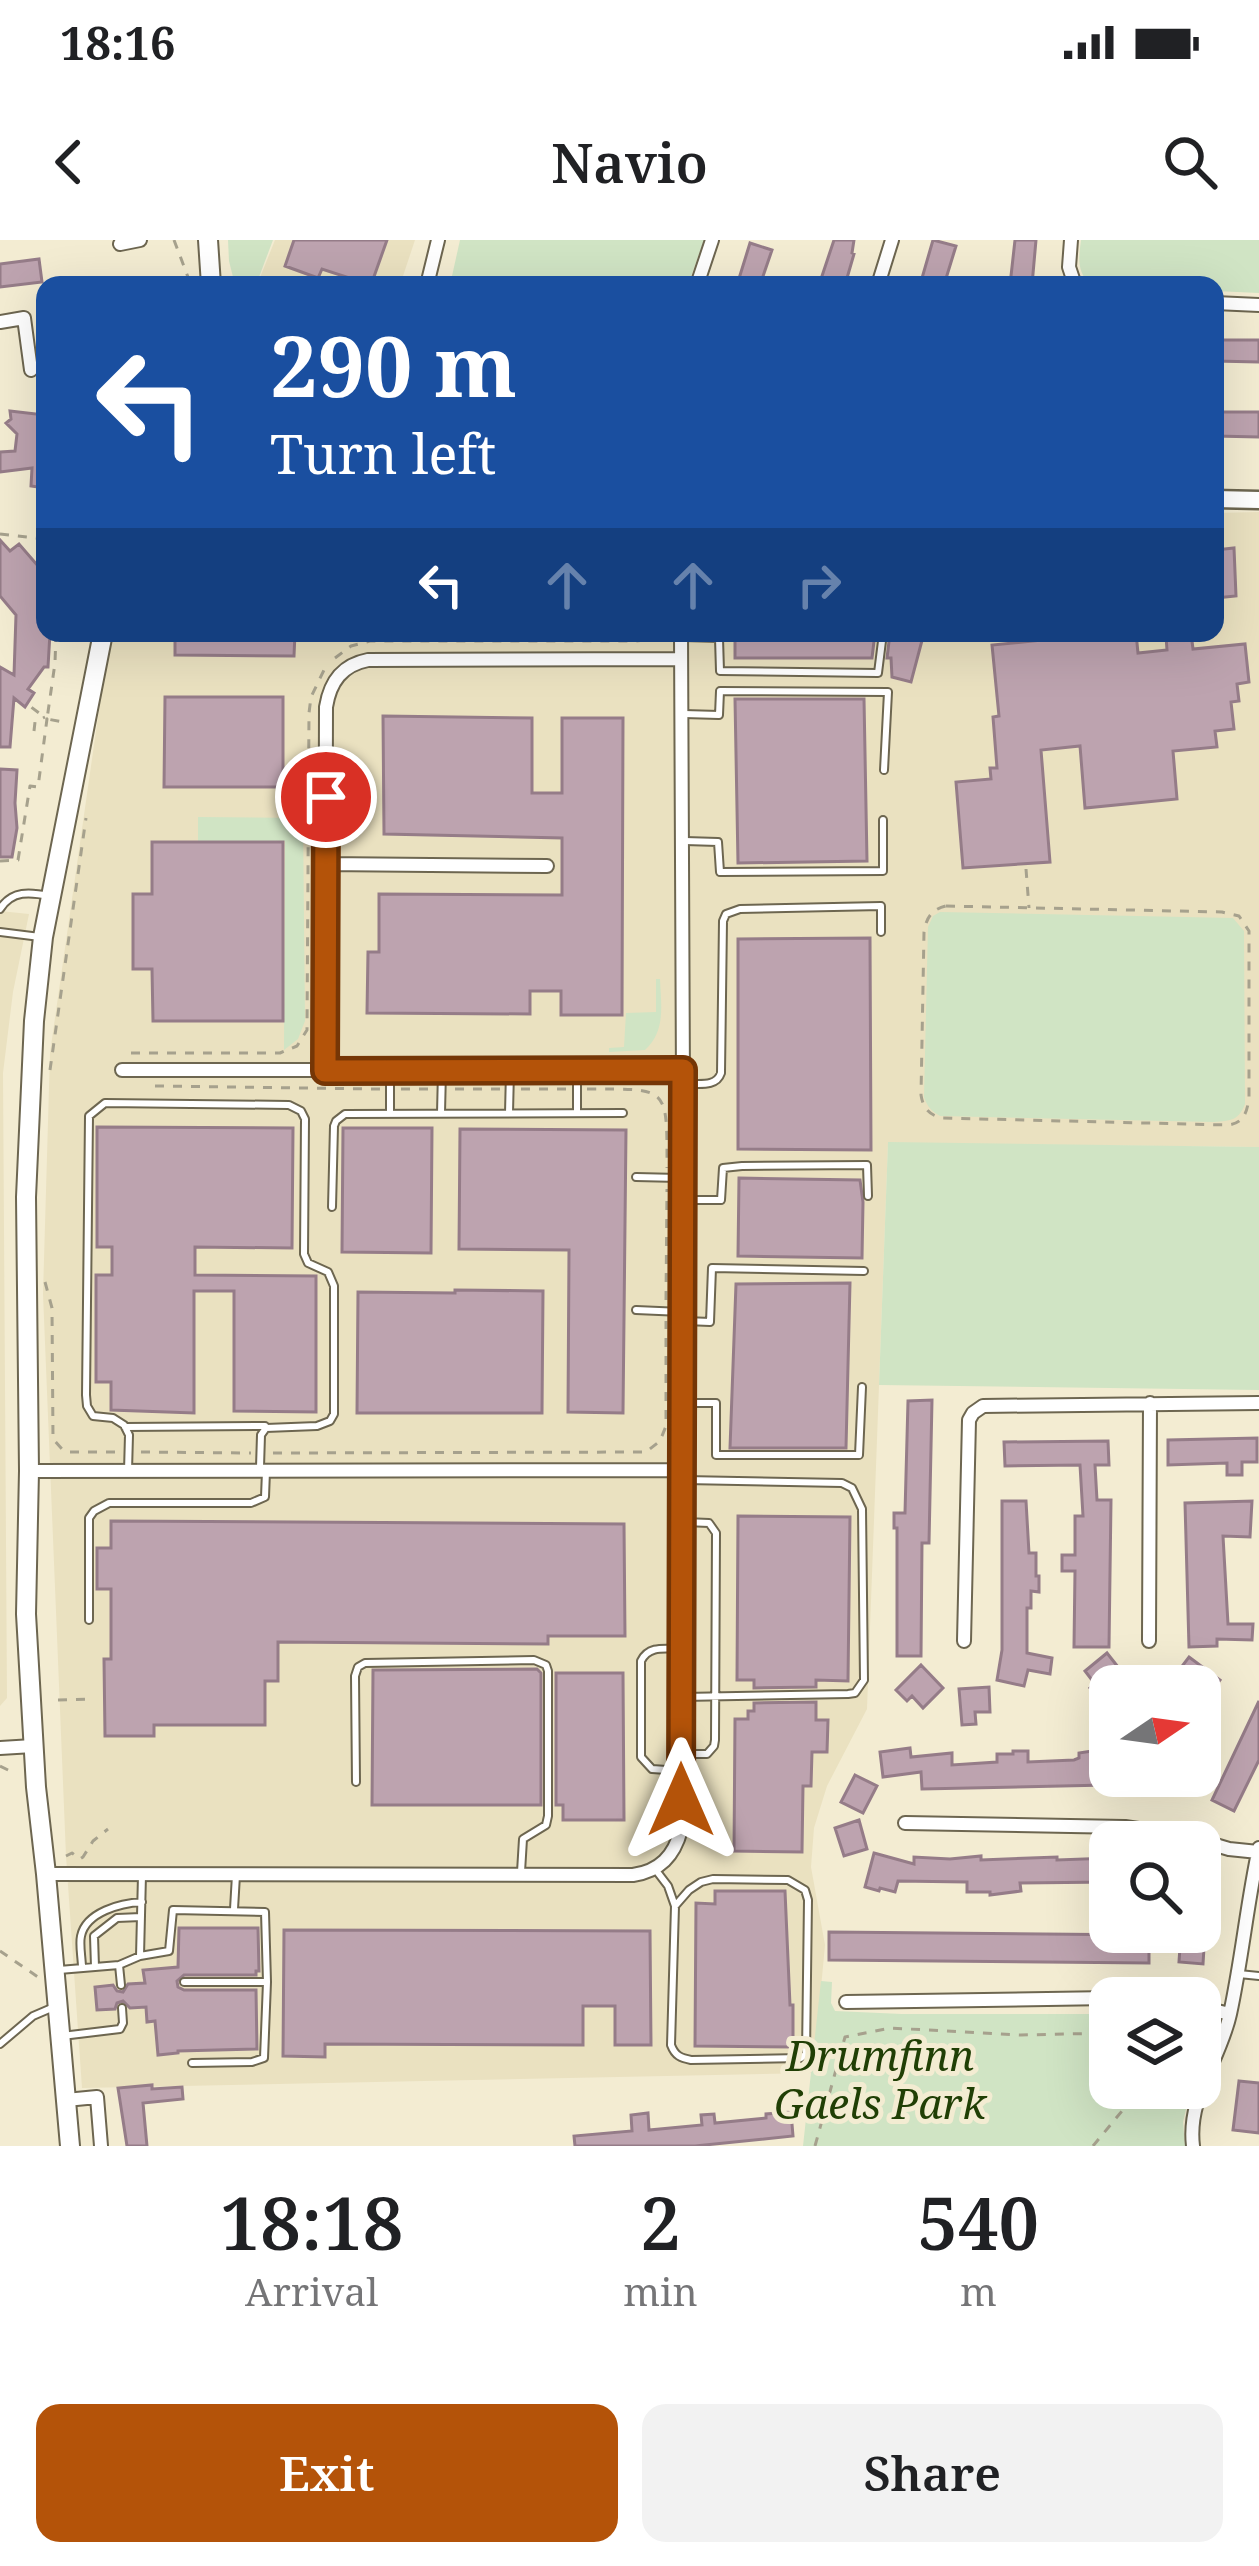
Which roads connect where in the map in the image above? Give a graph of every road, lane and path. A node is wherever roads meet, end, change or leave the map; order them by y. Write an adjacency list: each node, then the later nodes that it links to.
1 (140, 240): 8 (street)
2 (173, 240): 9 (path)
3 (208, 240): 10 (main road)
4 (437, 240): 11 (street)
5 (712, 240): 12 (street)
6 (892, 240): 13 (street)
7 (1071, 240): 14 (street)
8 (120, 244)
9 (187, 276)
10 (210, 276)
11 (429, 276)
12 (700, 276)
13 (881, 276)
14 (1072, 276)
15 (1224, 303): 16 (street)
16 (1259, 305)
17 (0, 322): 18 (street)
18 (31, 370)
19 (1224, 499): 20 (street)
20 (1259, 500)
21 (0, 534): 22 (path)
22 (36, 538)
23 (56, 642): 32 (path)
24 (101, 642): 42 (main road)
25 (366, 642): 48 (path)
26 (681, 642): 29 (street)
27 (719, 642): 28 (lane)
28 (882, 642)
29 (680, 659): 31 (street); 39 (street)
30 (27, 704): 32 (path)
31 (681, 713): 35 (lane); 37 (street)
32 (46, 718): 33 (path); 34 (path); 38 (path)
33 (63, 722)
34 (34, 731)
35 (884, 770)
36 (884, 820): 37 (lane)
37 (682, 841): 55 (street)
38 (0, 861)
39 (325, 864): 40 (street); 51 (street)
40 (547, 866)
41 (1026, 869): 43 (path)
42 (52, 896): 44 (lane); 47 (main road)
43 (1029, 908): 43 (path)
44 (0, 909)
45 (0, 932): 47 (lane)
46 (881, 932): 55 (lane)
47 (43, 937): 75 (main road)
48 (131, 1053)
49 (122, 1070): 51 (street)
50 (577, 1070): 54 (street); 55 (street); 59 (lane)
51 (325, 1071): 52 (street)
52 (390, 1071): 53 (street); 56 (lane)
53 (442, 1071): 54 (street); 57 (lane)
54 (510, 1071): 58 (lane)
55 (683, 1077): 62 (street)
56 (390, 1112): 57 (lane); 65 (lane)
57 (441, 1113): 58 (lane)
58 (509, 1113): 59 (lane)
59 (577, 1113): 60 (lane)
60 (622, 1113)
61 (635, 1177): 62 (lane)
62 (683, 1178): 64 (street)
63 (868, 1196): 64 (lane)
64 (683, 1200): 68 (street)
65 (332, 1207)
66 (863, 1271): 68 (lane)
67 (636, 1310): 68 (lane)
68 (682, 1316): 70 (street)
69 (862, 1387): 70 (lane)
70 (682, 1403): 78 (street)
71 (1150, 1403): 72 (street); 81 (street); 82 (street)
72 (1259, 1403)
73 (125, 1426): 74 (lane); 74 (lane); 76 (lane)
74 (275, 1426): 77 (lane)
75 (28, 1471): 76 (street); 88 (main road)
76 (128, 1471): 77 (street)
77 (263, 1471): 78 (street); 80 (lane)
78 (681, 1475): 79 (street); 84 (lane)
79 (681, 1522): 83 (street); 84 (lane)
80 (88, 1620)
81 (964, 1641)
82 (1149, 1641)
83 (681, 1649): 85 (street); 91 (lane)
84 (716, 1696): 85 (lane); 90 (lane)
85 (680, 1697): 90 (street)
86 (93, 1699): 87 (path)
87 (58, 1700)
88 (33, 1746): 89 (street); 98 (main road)
89 (0, 1748)
90 (680, 1754): 91 (street)
91 (681, 1771): 97 (street)
92 (356, 1783): 101 (lane)
93 (905, 1823): 95 (street)
94 (107, 1828): 96 (path)
95 (1258, 1850): 111 (street)
96 (67, 1856)
97 (656, 1869): 101 (street); 103 (lane)
98 (46, 1874): 99 (street); 116 (main road)
99 (142, 1875): 100 (street); 102 (lane)
100 (236, 1875): 101 (street); 104 (lane)
101 (521, 1875)
102 (142, 1902): 105 (lane); 110 (lane)
103 (675, 1906): 103 (lane)
104 (234, 1909): 107 (lane); 114 (lane)
105 (141, 1916): 107 (lane); 109 (lane)
106 (0, 1951): 116 (path)
107 (140, 1956): 108 (lane)
108 (119, 1965): 109 (lane); 115 (lane)
109 (95, 1967): 110 (lane)
110 (82, 1968): 116 (lane)
111 (1237, 1973): 112 (lane); 121 (street)
112 (1259, 1976)
113 (184, 1982): 114 (lane)
114 (267, 1982): 125 (lane)
115 (121, 1984)
116 (56, 1988): 123 (main road); 124 (lane)
117 (1089, 1998): 118 (street)
118 (846, 2002)
119 (122, 2008): 123 (lane)
120 (1221, 2012): 121 (street)
121 (1230, 2014): 132 (street)
122 (1089, 2033): 130 (path)
123 (61, 2036): 126 (main road)
124 (0, 2044)
125 (192, 2062)
126 (66, 2100): 128 (main road); 129 (street)
127 (1124, 2109): 131 (path)
128 (70, 2146)
129 (101, 2146)
130 (815, 2146)
131 (1093, 2146)
132 (1193, 2146)

